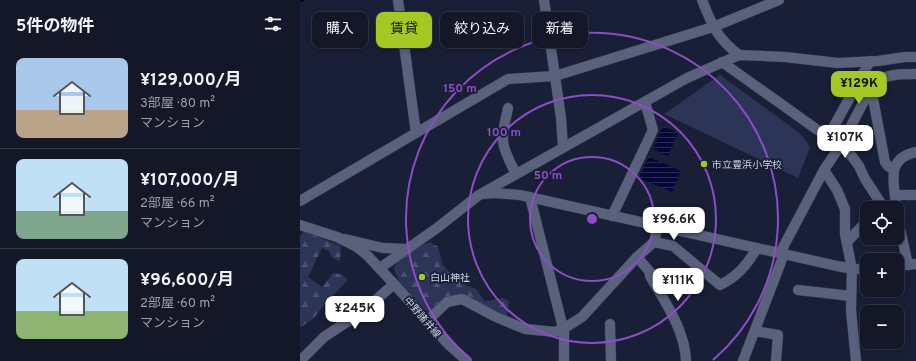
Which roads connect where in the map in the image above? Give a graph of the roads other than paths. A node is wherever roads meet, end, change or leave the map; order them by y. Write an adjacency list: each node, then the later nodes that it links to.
1 (398, 0): 15 (street)
2 (544, 0): 11 (street)
3 (702, 0): 5 (street)
4 (779, 0): 5 (street)
5 (713, 27): 6 (street); 11 (street)
6 (738, 55): 8 (street); 9 (street)
7 (916, 57): 8 (street)
8 (870, 61): 16 (street)
9 (722, 62): 13 (street); 16 (street)
10 (916, 74): 12 (street)
11 (555, 76): 15 (street); 18 (street)
12 (871, 88): 17 (street); 20 (street)
13 (645, 102): 18 (street); 31 (street)
14 (508, 108): 22 (street)
15 (416, 133): 27 (street)
16 (828, 137): 17 (street)
17 (841, 145): 21 (street); 28 (street)
18 (563, 147): 22 (street)
19 (916, 152): 20 (street)
20 (893, 169): 24 (street)
21 (824, 170): 38 (street); 41 (street)
22 (515, 175): 23 (street); 26 (street)
23 (480, 195): 26 (street); 40 (street)
24 (895, 195): 25 (street); 29 (street); 30 (street)
25 (916, 195)
26 (525, 196): 31 (street); 52 (street)
27 (300, 201)
28 (878, 201)
29 (888, 201)
30 (895, 201)
31 (612, 216): 33 (street)
32 (300, 225): 35 (street, 中野諸井線)
33 (658, 226): 37 (street); 39 (street)
34 (860, 228): 38 (street)
35 (337, 237): 40 (street); 44 (street, 中野諸井線)
36 (904, 241): 43 (street)
37 (654, 242): 39 (street); 42 (street)
38 (846, 242): 45 (street)
39 (757, 248): 41 (street)
40 (408, 249): 44 (street)
41 (782, 254): 45 (street); 53 (street)
42 (638, 257): 52 (street); 58 (street)
43 (912, 264)
44 (380, 268): 47 (street, 中野諸井線)
45 (852, 269): 46 (street); 49 (street)
46 (860, 269)
47 (394, 284): 50 (street, 中野諸井線); 54 (street)
48 (798, 290): 49 (street)
49 (851, 296): 61 (street)
50 (427, 321): 52 (street); 55 (street, 中野諸井線)
51 (610, 324): 57 (street)
52 (563, 329): 56 (street)
53 (755, 331): 59 (street); 60 (street)
54 (300, 361)
55 (467, 361)
56 (564, 361)
57 (612, 361)
58 (686, 361)
59 (744, 361)
60 (776, 361)
61 (856, 361)

